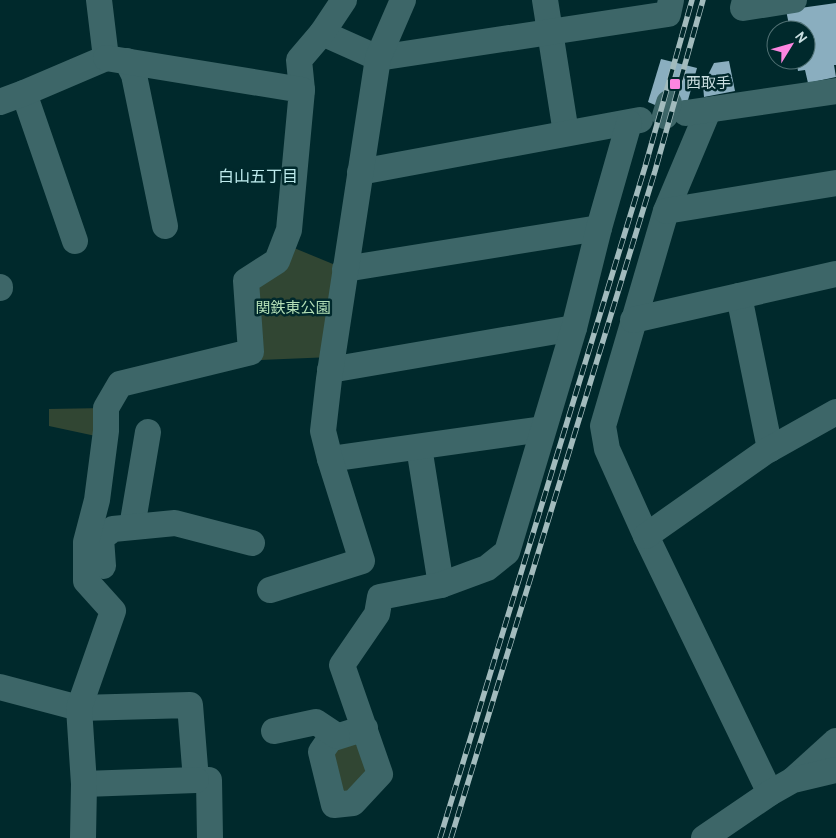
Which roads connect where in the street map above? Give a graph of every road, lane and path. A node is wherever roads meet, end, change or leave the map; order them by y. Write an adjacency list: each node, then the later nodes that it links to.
1 (99, 0): 11 (street)
2 (344, 0): 8 (street)
3 (403, 0): 10 (street)
4 (545, 0): 9 (street)
5 (671, 0): 9 (street)
6 (745, 0): 7 (street)
7 (794, 0)
8 (322, 33): 10 (street); 12 (street)
9 (551, 33): 10 (street); 17 (street)
10 (378, 58): 18 (street)
11 (117, 59): 12 (street); 14 (street); 21 (street)
12 (302, 90): 43 (street)
13 (836, 91): 16 (street)
14 (24, 93): 15 (street); 23 (street)
15 (0, 102)
16 (666, 114): 17 (street); 20 (street); 22 (street)
17 (566, 133): 18 (street)
18 (360, 172): 24 (street)
19 (836, 183): 20 (street)
20 (666, 211): 27 (street)
21 (165, 226)
22 (599, 228): 24 (street); 28 (street)
23 (75, 241)
24 (345, 269): 29 (street)
25 (836, 274): 26 (street)
26 (739, 296): 27 (street); 34 (street)
27 (633, 320): 37 (street)
28 (574, 328): 29 (street); 31 (street)
29 (330, 370): 35 (street)
30 (836, 412): 34 (street)
31 (544, 429): 33 (street); 40 (street)
32 (148, 432): 36 (street)
33 (419, 447): 35 (street); 40 (street)
34 (770, 450): 37 (street)
35 (330, 459): 39 (street)
36 (132, 527): 38 (street); 43 (street)
37 (646, 536): 54 (street)
38 (252, 543)
39 (362, 561): 41 (street); 42 (street)
40 (441, 585): 42 (street)
41 (270, 590)
42 (380, 597): 46 (street)
43 (106, 602): 45 (street)
44 (0, 687): 45 (street)
45 (79, 708): 51 (street); 53 (street)
46 (365, 728): 48 (street); 48 (street)
47 (274, 731): 48 (street)
48 (337, 736)
49 (836, 741): 52 (street)
50 (836, 770): 52 (street)
51 (196, 780): 53 (street); 56 (street)
52 (793, 780): 54 (street)
53 (84, 784): 55 (street)
54 (770, 793): 57 (street)
55 (83, 838)
56 (210, 838)
57 (704, 838)

